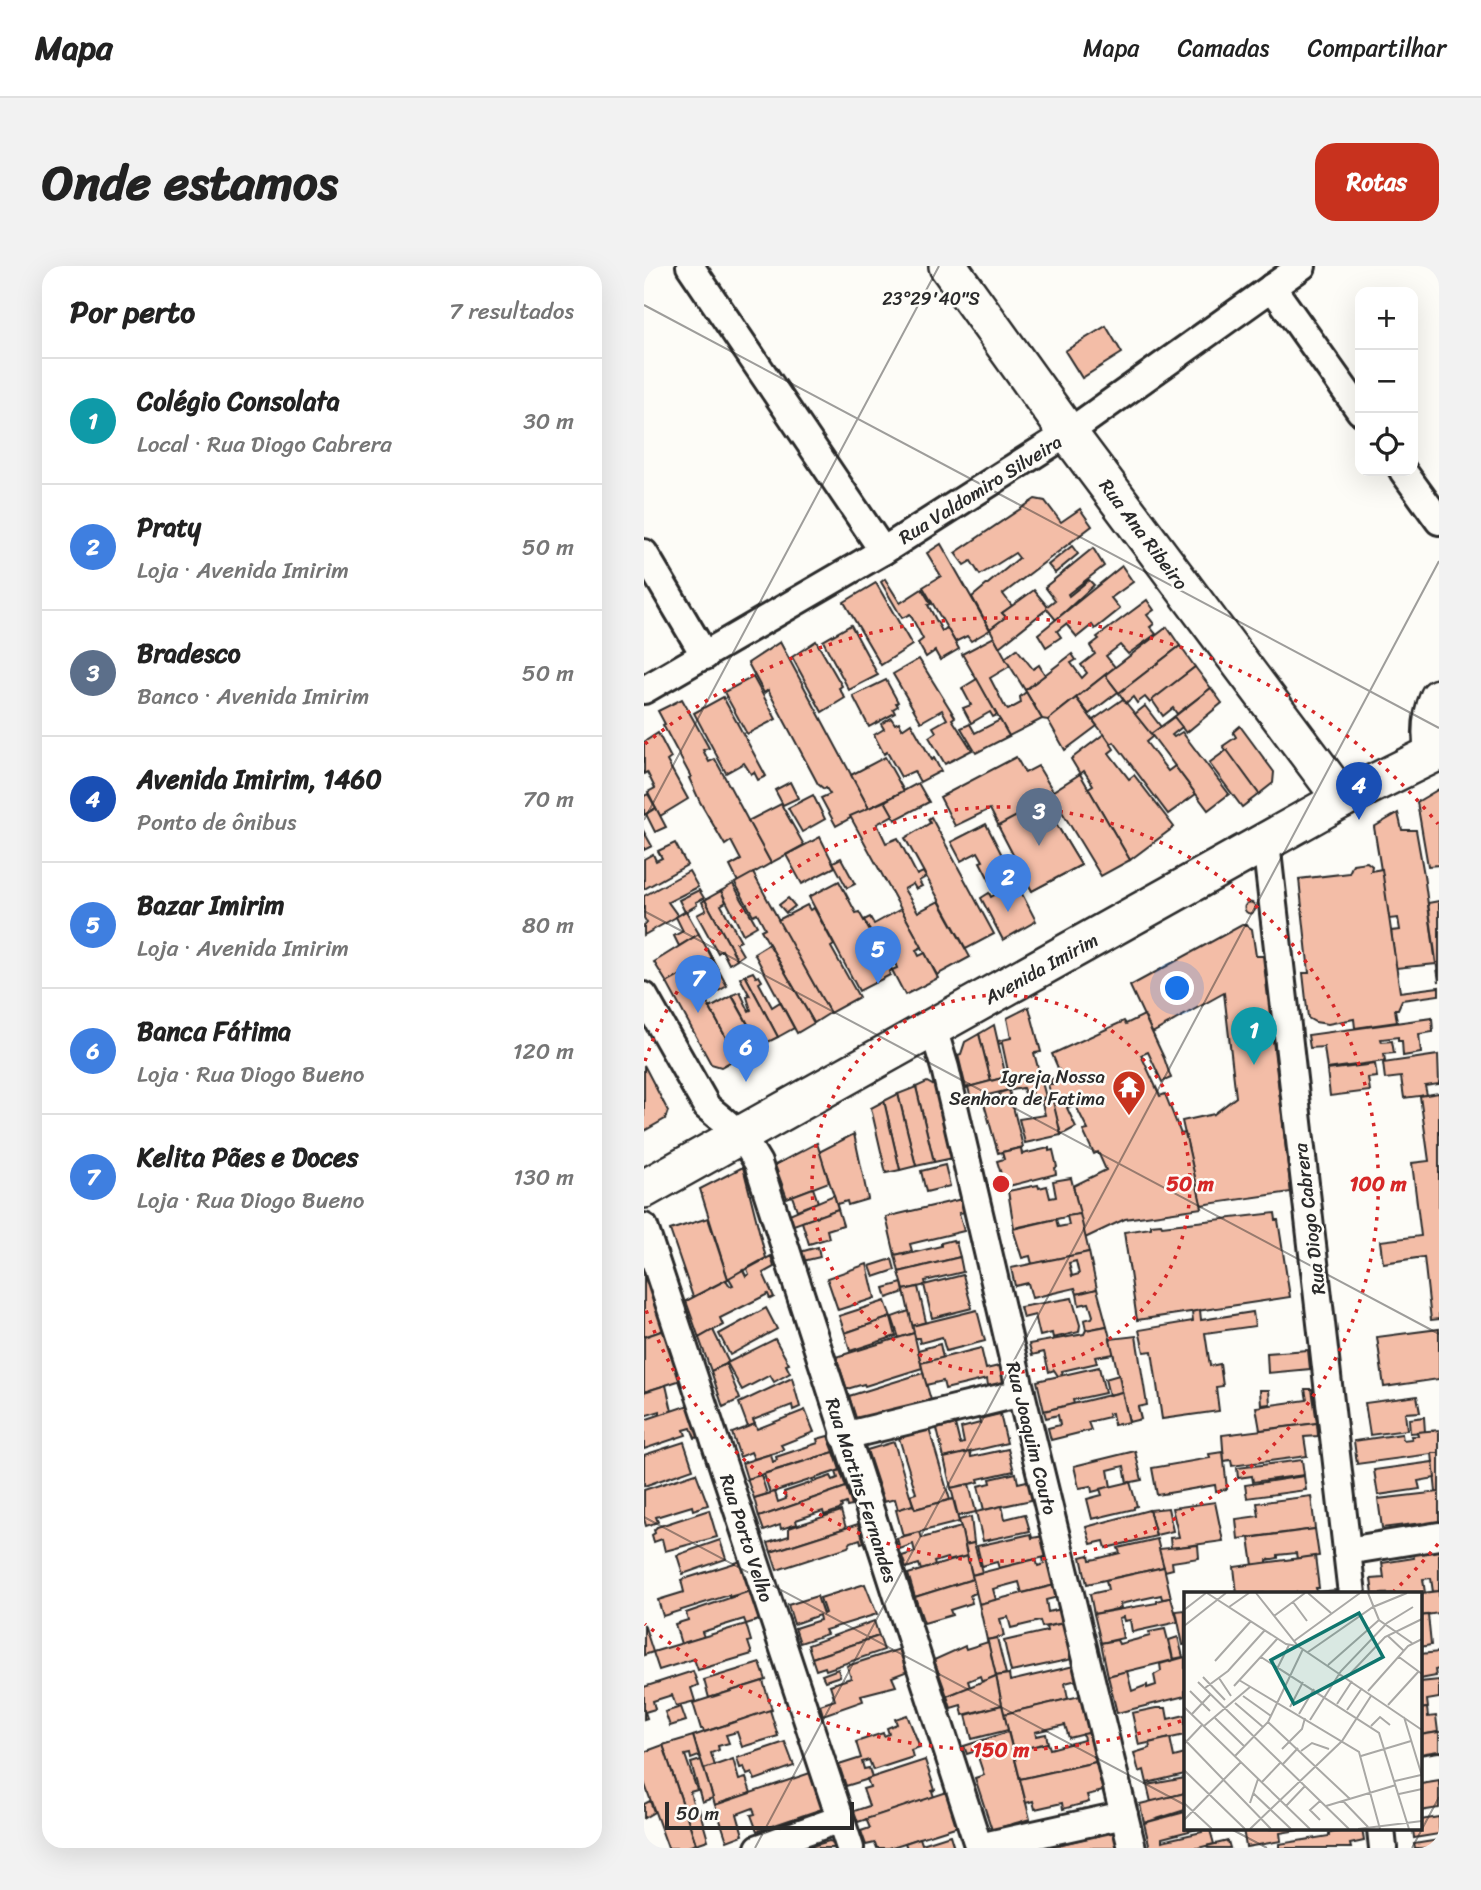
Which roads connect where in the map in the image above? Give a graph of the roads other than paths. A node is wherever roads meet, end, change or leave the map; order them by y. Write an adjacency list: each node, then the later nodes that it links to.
1 (690, 266): 9 (street)
2 (948, 266): 6 (main road, Rua Ana Ribeiro)
3 (1302, 266): 4 (street, Rua Valdomiro Silveira)
4 (1272, 287): 5 (street); 6 (street, Rua Valdomiro Silveira)
5 (1355, 404)
6 (1068, 433): 9 (street, Rua Valdomiro Silveira); 15 (main road, Rua Ana Ribeiro)
7 (1407, 476): 8 (street)
8 (1439, 521)
9 (883, 551): 11 (street, Rua Valdomiro Silveira)
10 (644, 553): 11 (street)
11 (705, 656): 12 (street, Rua Valdomiro Silveira)
12 (644, 690)
13 (1439, 698): 14 (main road)
14 (1436, 751): 15 (main road, Avenida Imirim)
15 (1342, 799): 16 (main road, Avenida Imirim)
16 (1266, 843): 18 (main road, Avenida Imirim); 25 (street, Rua Diogo Cabrera)
17 (644, 996): 19 (street)
18 (933, 1028): 19 (main road, Avenida Imirim); 22 (street, Rua Joaquim Couto)
19 (741, 1135): 20 (main road, Avenida Imirim); 23 (street, Rua Martins Fernandes)
20 (644, 1189)
21 (644, 1227): 28 (street, Rua Porto Velho)
22 (1021, 1393): 23 (street); 27 (street, Rua Joaquim Couto)
23 (844, 1436): 32 (street, Rua Martins Fernandes)
24 (1439, 1536): 25 (street)
25 (1347, 1551): 26 (street, Rua Diogo Cabrera)
26 (1352, 1592)
27 (1124, 1815): 32 (street); 33 (street, Rua Joaquim Couto)
28 (840, 1819): 30 (street); 31 (street, Rua Porto Velho)
29 (1381, 1830): 34 (street)
30 (759, 1848)
31 (850, 1848)
32 (979, 1848)
33 (1132, 1848)
34 (1383, 1848)

